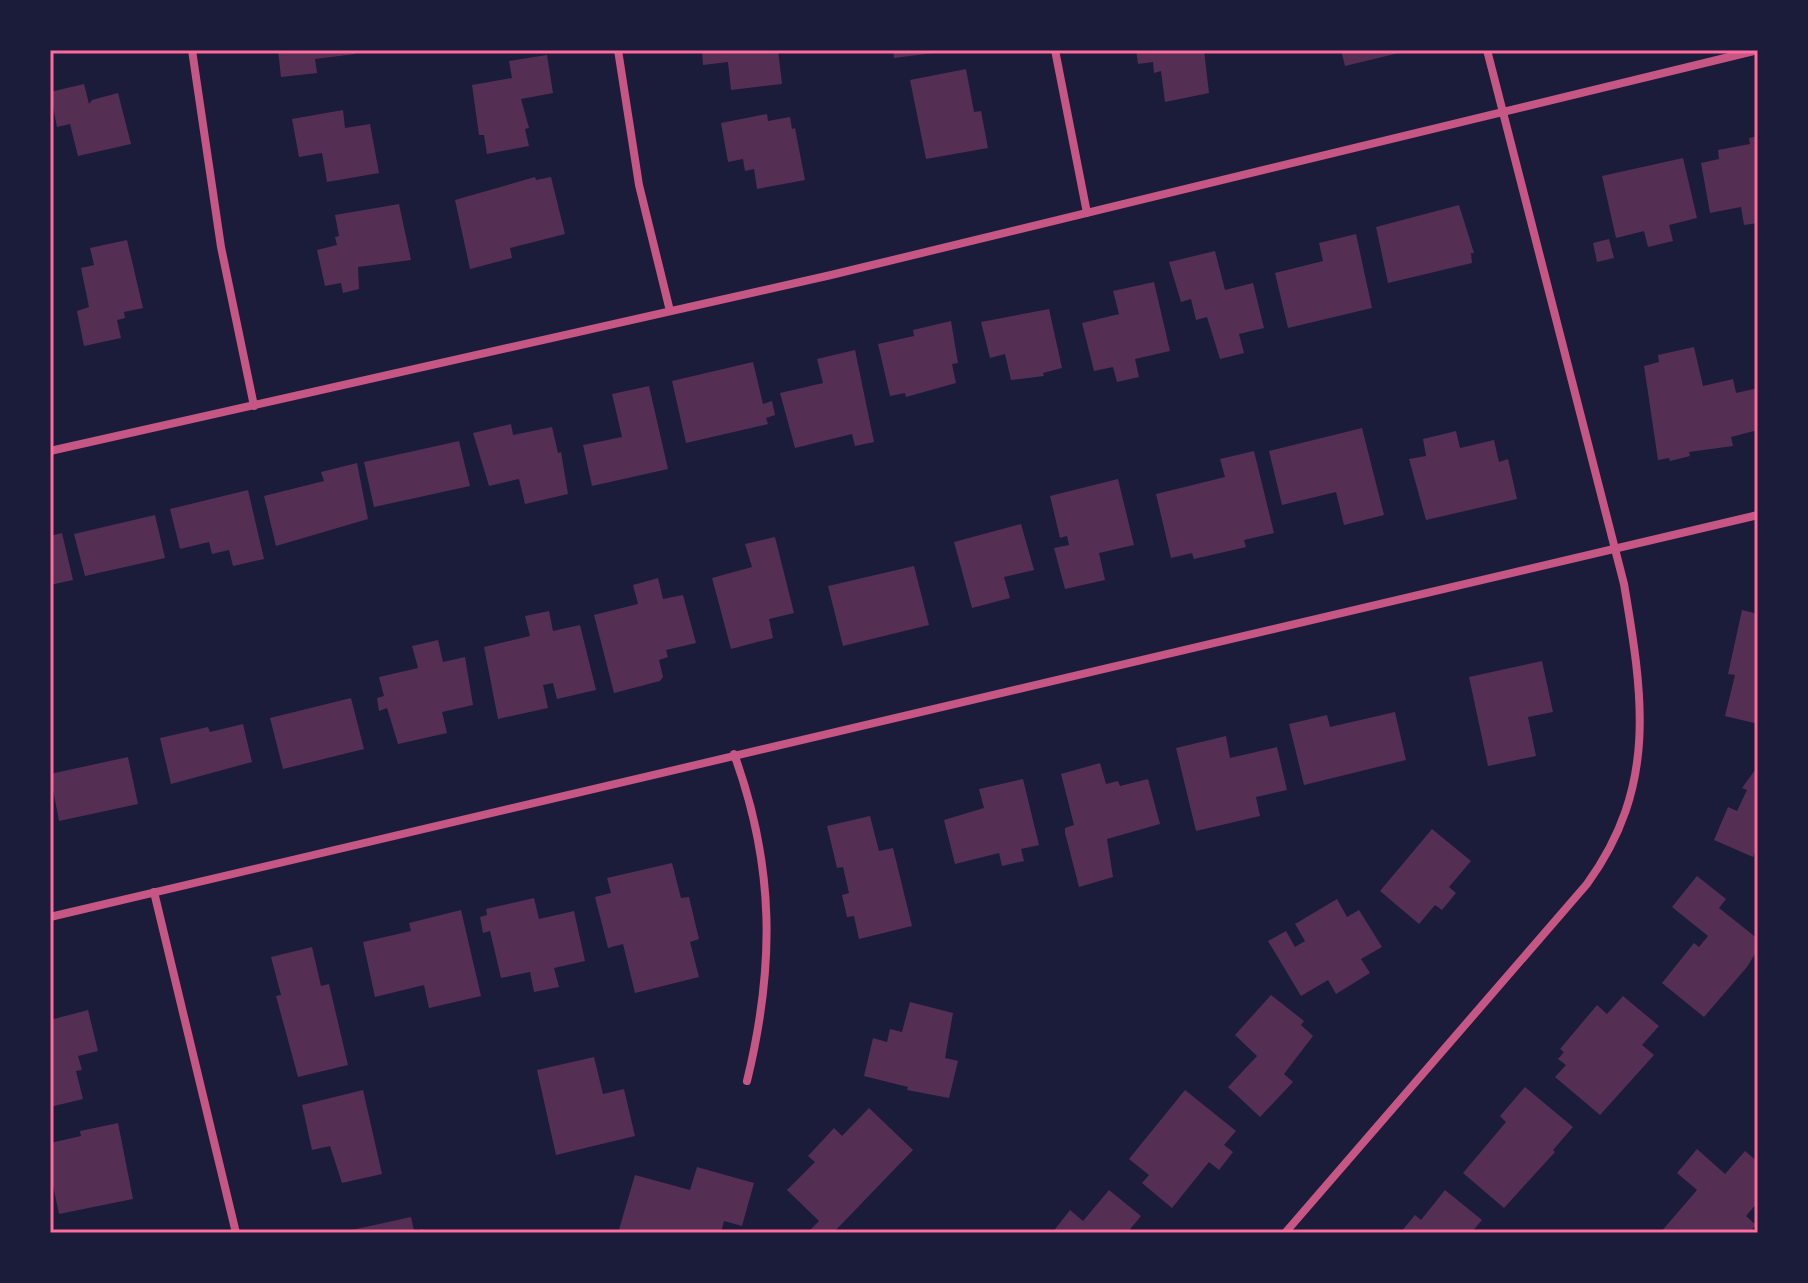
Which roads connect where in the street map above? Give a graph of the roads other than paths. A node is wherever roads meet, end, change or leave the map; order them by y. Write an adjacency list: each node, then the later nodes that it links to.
1 (192, 50): 9 (street)
2 (618, 50): 8 (street)
3 (1055, 50): 7 (street)
4 (1487, 50): 6 (street)
5 (1758, 50): 6 (street)
6 (1503, 112): 7 (street); 12 (street)
7 (1087, 213): 8 (street)
8 (670, 311): 9 (street)
9 (254, 406): 10 (street)
10 (50, 451)
11 (1758, 515): 12 (street)
12 (1614, 548): 13 (street); 18 (street)
13 (734, 754): 14 (street); 16 (street)
14 (154, 892): 15 (street); 17 (street)
15 (50, 917)
16 (747, 1081)
17 (236, 1233)
18 (1285, 1233)

